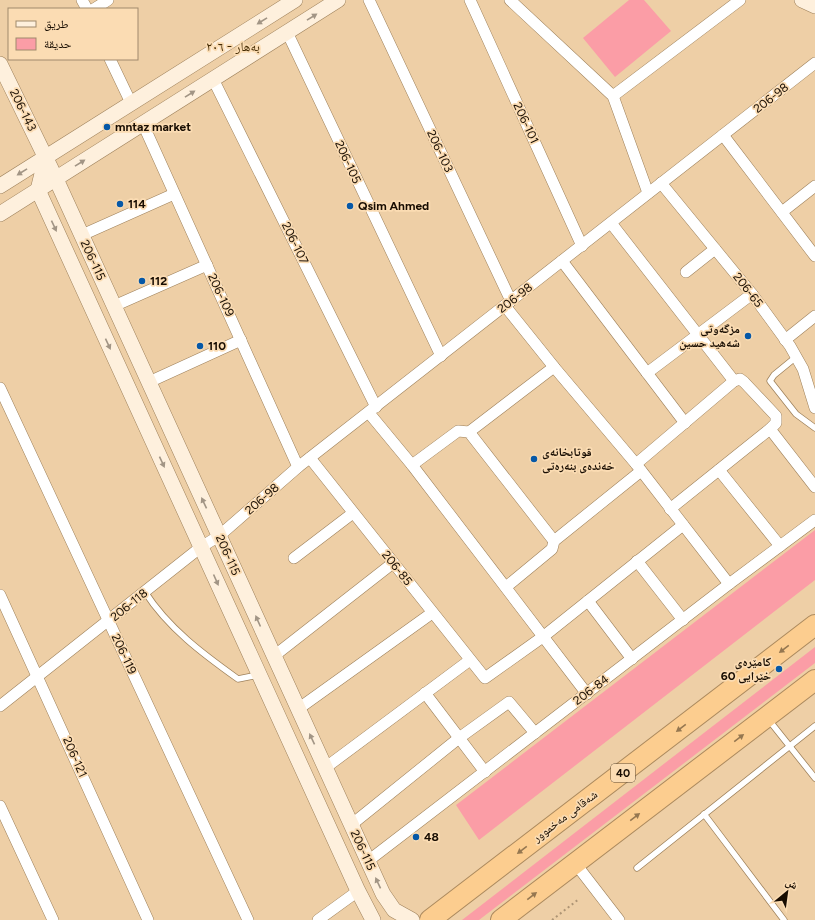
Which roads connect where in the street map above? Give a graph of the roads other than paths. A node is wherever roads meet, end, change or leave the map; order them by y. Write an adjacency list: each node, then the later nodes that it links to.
1 (108, 0): 10 (street)
2 (295, 0): 17 (street, one-way to 17)
3 (338, 0): 11 (street, one-way to 3)
4 (369, 0): 39 (street, 206-103)
5 (470, 0): 32 (street, 206-101)
6 (510, 0): 16 (street)
7 (740, 0): 16 (street)
8 (802, 0): 9 (street)
9 (815, 6)
10 (96, 8)
11 (287, 32): 15 (street); 45 (street, 206-105)
12 (110, 60): 17 (street)
13 (815, 63): 19 (street, 206-98)
14 (0, 66): 20 (street, 206-143)
15 (213, 79): 18 (street, one-way to 15); 53 (street, 206-107)
16 (612, 96): 26 (street)
17 (131, 103): 20 (street)
18 (143, 124): 21 (street, one-way to 18); 27 (street, 206-109)
19 (723, 135): 22 (street, 206-98); 28 (street)
20 (46, 157): 21 (street, 206-143); 23 (street, one-way to 23); 25 (street)
21 (56, 179): 25 (street); 31 (street, 206-115)
22 (662, 183): 26 (street, 206-98); 33 (street, 206-65)
23 (0, 186)
24 (815, 186): 28 (street)
25 (38, 190): 29 (street); 71 (street, 206-115, one-way to 71)
26 (648, 193): 30 (street, 206-98)
27 (174, 194): 31 (street); 36 (street, 206-109)
28 (782, 212): 34 (street)
29 (0, 214)
30 (610, 223): 32 (street, 206-98); 42 (street)
31 (82, 235): 40 (street, 206-115)
32 (582, 246): 35 (street, 206-98)
33 (715, 249): 37 (street); 38 (street, 206-65)
34 (815, 256)
35 (562, 261): 39 (street, 206-98); 48 (street)
36 (207, 265): 40 (street); 43 (street, 206-109)
37 (686, 272)
38 (752, 294): 42 (street); 44 (street, 206-65)
39 (508, 303): 45 (street, 206-98); 47 (street, 206-103)
40 (114, 306): 50 (street, 206-115)
41 (815, 316): 44 (street)
42 (697, 335): 48 (street); 49 (street)
43 (241, 340): 50 (street); 60 (street, 206-109)
44 (785, 340): 46 (street, 206-65)
45 (441, 356): 53 (street, 206-98)
46 (796, 357): 52 (street, 206-65); 55 (lane)
47 (554, 367): 57 (street); 61 (street, 206-103)
48 (647, 373): 54 (street)
49 (739, 381): 54 (street); 56 (street)
50 (148, 382): 68 (street, 206-115, one-way to 50)
51 (0, 388): 82 (street, 206-119)
52 (814, 404)
53 (372, 410): 58 (street, 206-98); 59 (street, 206-107)
54 (685, 423): 61 (street)
55 (815, 428)
56 (770, 429): 62 (street); 63 (street)
57 (469, 432): 59 (street); 69 (street)
58 (310, 458): 60 (street, 206-98); 65 (street, 206-85)
59 (412, 465): 76 (street, 206-107)
60 (298, 467): 68 (street, 206-98)
61 (639, 468): 64 (street, 206-103); 69 (street)
62 (719, 470): 64 (street); 70 (street)
63 (813, 480)
64 (670, 509): 67 (street, 206-103)
65 (353, 513): 72 (street); 74 (street, 206-85)
66 (815, 520): 70 (street, 206-84)
67 (683, 525): 73 (street); 75 (street, 206-103)
68 (219, 536): 71 (street, 206-98); 85 (street, 206-115, one-way to 68)
69 (554, 541): 76 (street)
70 (780, 546): 75 (street, 206-84)
71 (201, 547): 77 (street, 206-118); 88 (street, 206-115, one-way to 88)
72 (294, 558)
73 (637, 561): 79 (street); 81 (street)
74 (392, 563): 80 (street, 206-85); 85 (street)
75 (729, 584): 81 (street, 206-84)
76 (506, 587): 84 (street, 206-107)
77 (145, 592): 82 (street, 206-118); 88 (lane)
78 (0, 595): 89 (street, 206-121)
79 (588, 601): 84 (street); 86 (street)
80 (432, 613): 87 (street, 206-85); 94 (street)
81 (683, 620): 86 (street, 206-84)
82 (108, 622): 89 (street, 206-118); 114 (street, 206-119)
83 (815, 625): 116 (highway, شەقامی مەخموور / 40, one-way to 116)
84 (544, 636): 87 (street, 206-85); 92 (street, 206-107)
85 (274, 656): 94 (street, 206-115)
86 (632, 659): 92 (street, 206-84)
87 (470, 660): 91 (street)
88 (258, 675): 109 (street, 206-115)
89 (39, 677): 93 (street, 206-118); 113 (street, 206-121)
90 (815, 680): 95 (highway)
91 (425, 693): 98 (street); 100 (street)
92 (587, 694): 97 (street, 206-84)
93 (0, 706)
94 (298, 709): 100 (street, 206-115, one-way to 94)
95 (767, 717): 99 (lane); 107 (highway, one-way to 95)
96 (815, 726): 99 (lane)
97 (535, 733): 98 (street); 101 (street, 206-84)
98 (459, 738): 101 (street); 105 (street)
99 (790, 746): 102 (lane); 104 (lane)
100 (325, 768): 105 (street, 206-115)
101 (485, 772): 106 (street, 206-84)
102 (815, 778)
103 (0, 806): 112 (street)
104 (704, 814): 108 (lane); 119 (lane)
105 (351, 824): 106 (street, 206-115)
106 (368, 861): 110 (street, 206-115, one-way to 106)
107 (575, 863): 117 (highway, one-way to 107); 118 (street)
108 (637, 868)
109 (358, 891): 111 (street, 206-115); 115 (street)
110 (388, 903): 111 (street); 116 (street, 206-115)
111 (372, 917)
112 (52, 920)
113 (148, 920)
114 (248, 920)
115 (318, 920)
116 (425, 920)
117 (501, 920)
118 (619, 920)
119 (784, 920)

